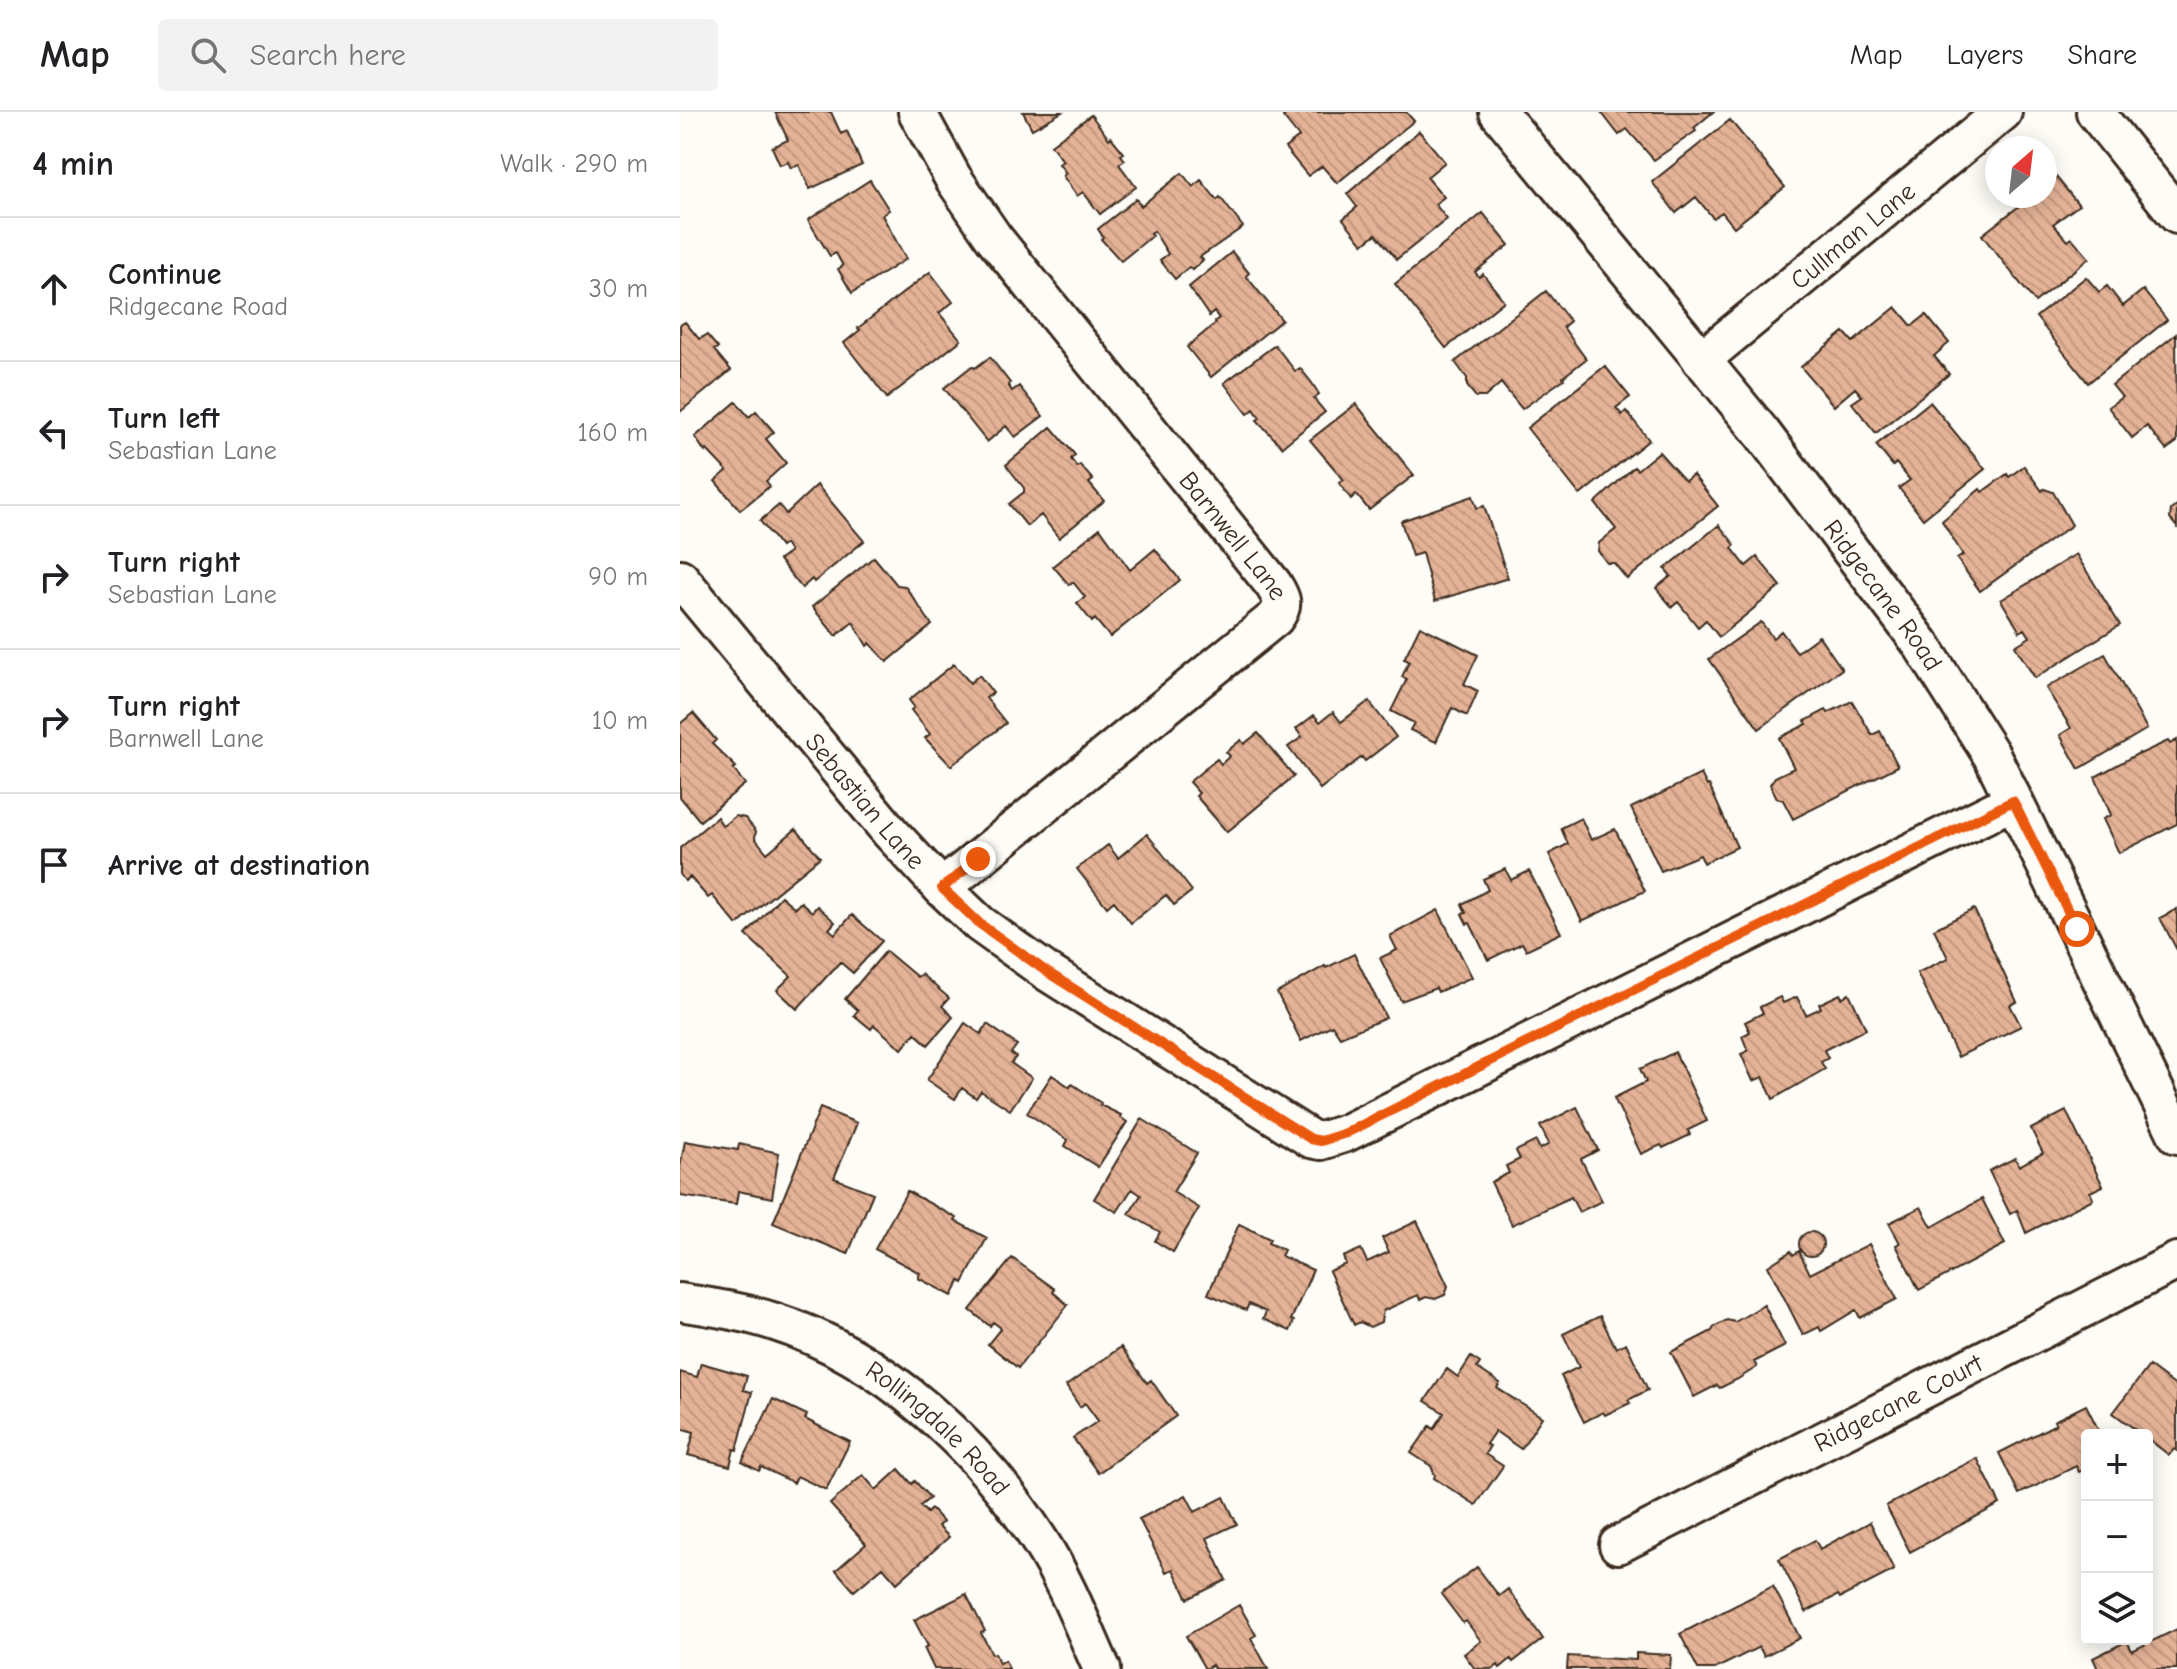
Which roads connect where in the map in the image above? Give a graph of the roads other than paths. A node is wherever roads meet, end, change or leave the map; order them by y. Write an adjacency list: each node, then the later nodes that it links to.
1 (917, 112): 9 (street, Barnwell Lane)
2 (1498, 112): 6 (street, Ridgecane Road)
3 (2003, 112): 6 (street, Cullman Lane)
4 (2095, 112): 5 (street)
5 (2177, 215)
6 (1701, 360): 8 (street, Ridgecane Road)
7 (680, 578): 9 (street, Sebastian Lane)
8 (2013, 801): 9 (street, Sebastian Lane); 10 (street, Ridgecane Road)
9 (942, 888)
10 (2177, 1135)
11 (2177, 1261): 13 (street, Ridgecane Court)
12 (680, 1302): 14 (street, Rollingdale Road)
13 (1618, 1545)
14 (1102, 1669)

